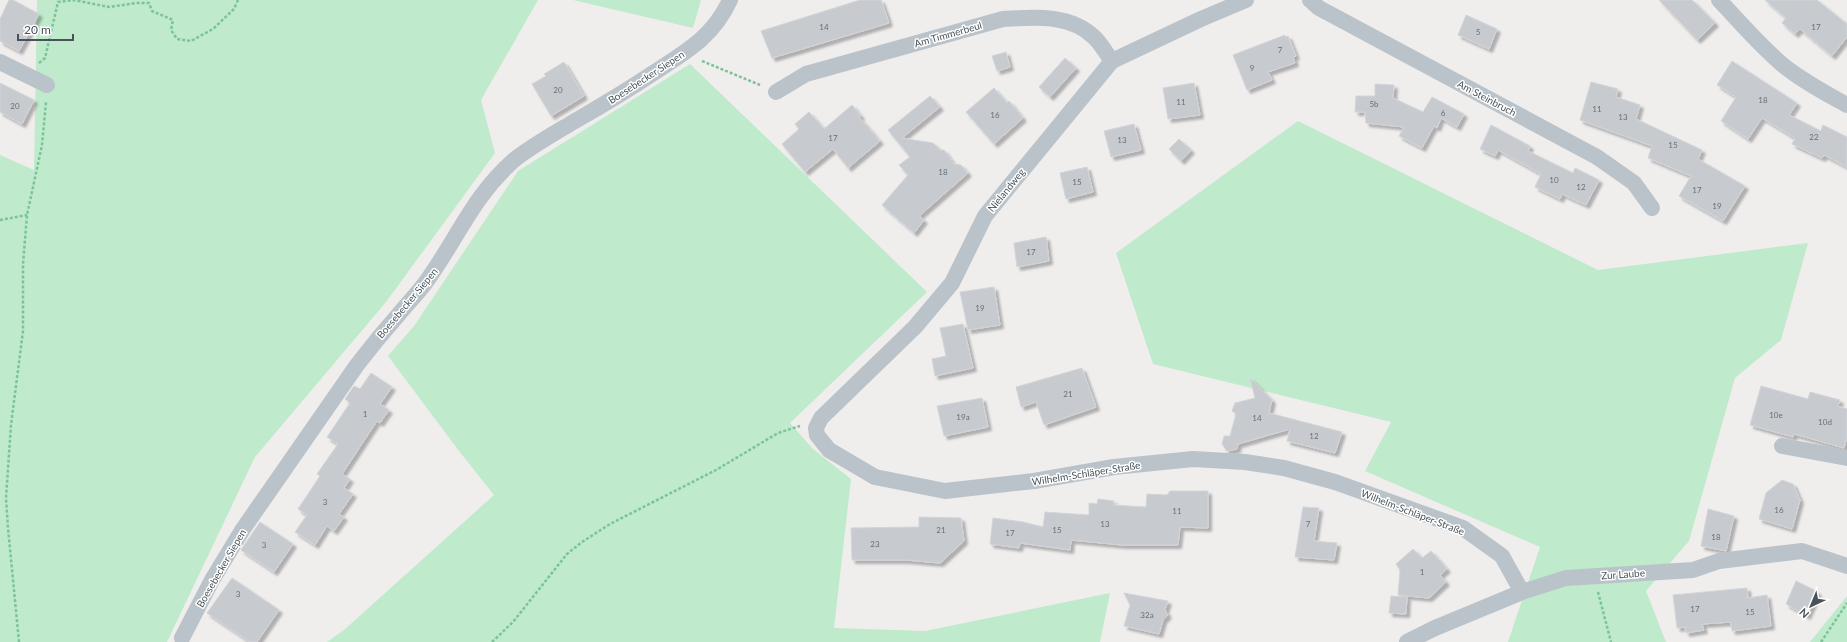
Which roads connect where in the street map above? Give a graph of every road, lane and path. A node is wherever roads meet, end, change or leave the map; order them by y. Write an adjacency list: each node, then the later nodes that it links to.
1 (238, 0): 6 (path)
2 (730, 0): 7 (street, Boesebecker Siepen)
3 (1246, 0): 8 (street, Nielandweg)
4 (1310, 0): 14 (street, Am Steinbruch)
5 (1719, 0): 13 (street)
6 (58, 1): 10 (path)
7 (683, 53): 12 (path); 24 (street, Boesebecker Siepen)
8 (1112, 61): 12 (street, Am Timmerbeul); 17 (street, Nielandweg)
9 (0, 62): 10 (street)
10 (24, 74): 11 (street)
11 (47, 85): 15 (path)
12 (776, 92)
13 (1847, 104)
14 (1652, 208)
15 (27, 215): 16 (path); 25 (path)
16 (0, 220)
17 (821, 418): 22 (street, Wilhelm-Schläper-Straße); 26 (path)
18 (1782, 446): 19 (street)
19 (1847, 458)
20 (1847, 566): 21 (street, Zur Laube)
21 (1594, 576): 22 (street, Zur Laube); 28 (path)
22 (1522, 592): 27 (street, Zur Laube)
23 (1847, 602): 29 (path)
24 (182, 638)
25 (19, 642)
26 (492, 642)
27 (1408, 642)
28 (1611, 642)
29 (1821, 642)

